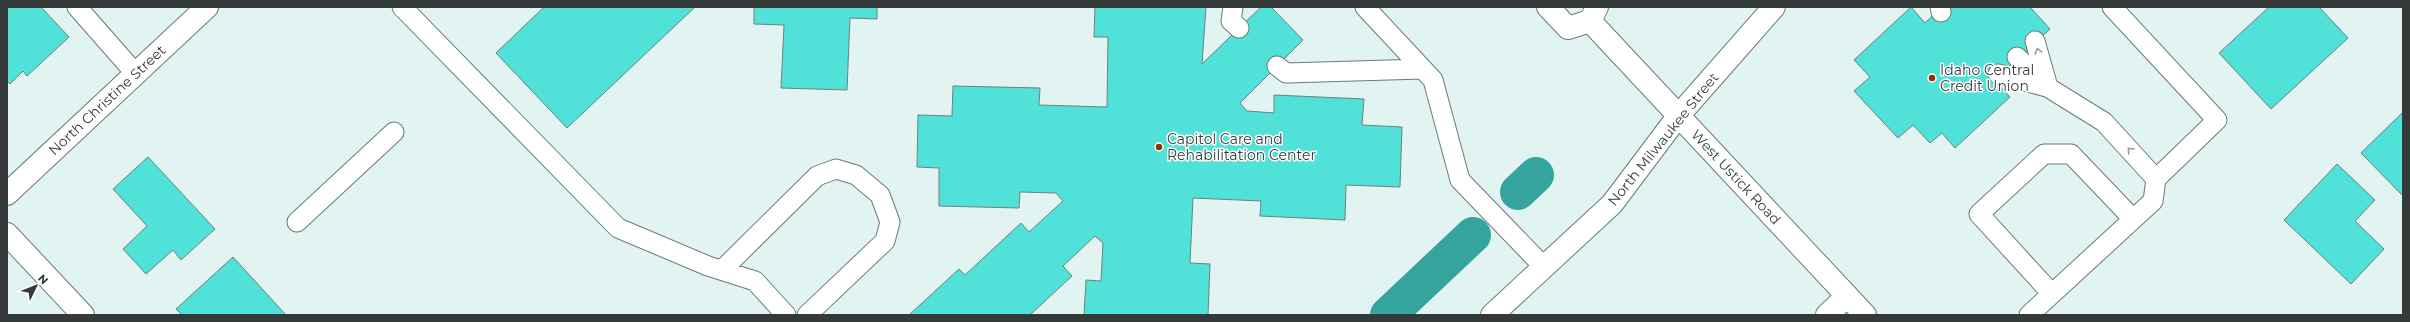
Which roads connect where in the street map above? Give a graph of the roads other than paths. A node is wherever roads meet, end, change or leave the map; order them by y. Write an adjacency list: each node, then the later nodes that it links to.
1 (77, 7): 15 (lane)
2 (402, 7): 26 (lane)
3 (1234, 7): 10 (lane)
4 (1365, 7): 14 (lane)
5 (1548, 7): 9 (main road, West Ustick Road)
6 (1774, 7): 18 (main road, North Milwaukee Street)
7 (2112, 7): 20 (lane)
8 (196, 11): 15 (main road, North Christine Street)
9 (1594, 14): 18 (main road, West Ustick Road)
10 (1239, 28)
11 (2035, 41): 17 (lane, one-way to 11)
12 (2017, 57): 17 (lane)
13 (1277, 66): 14 (lane)
14 (1423, 69): 25 (lane)
15 (135, 73): 21 (main road, North Christine Street)
16 (1998, 74): 17 (lane)
17 (2048, 88): 20 (lane, one-way to 17)
18 (1678, 115): 25 (main road, North Milwaukee Street); 28 (main road, West Ustick Road)
19 (394, 132): 23 (lane)
20 (2156, 179): 22 (lane)
21 (7, 194)
22 (2134, 219): 27 (lane); 27 (lane)
23 (297, 222)
24 (7, 234): 29 (main road)
25 (1544, 267): 32 (main road, North Milwaukee Street)
26 (722, 270): 30 (lane); 31 (lane)
27 (2052, 294): 35 (lane)
28 (1848, 296): 33 (main road); 34 (main road, West Ustick Road)
29 (83, 315)
30 (786, 315)
31 (807, 315)
32 (1492, 315)
33 (1827, 315)
34 (1865, 315)
35 (2029, 315)

